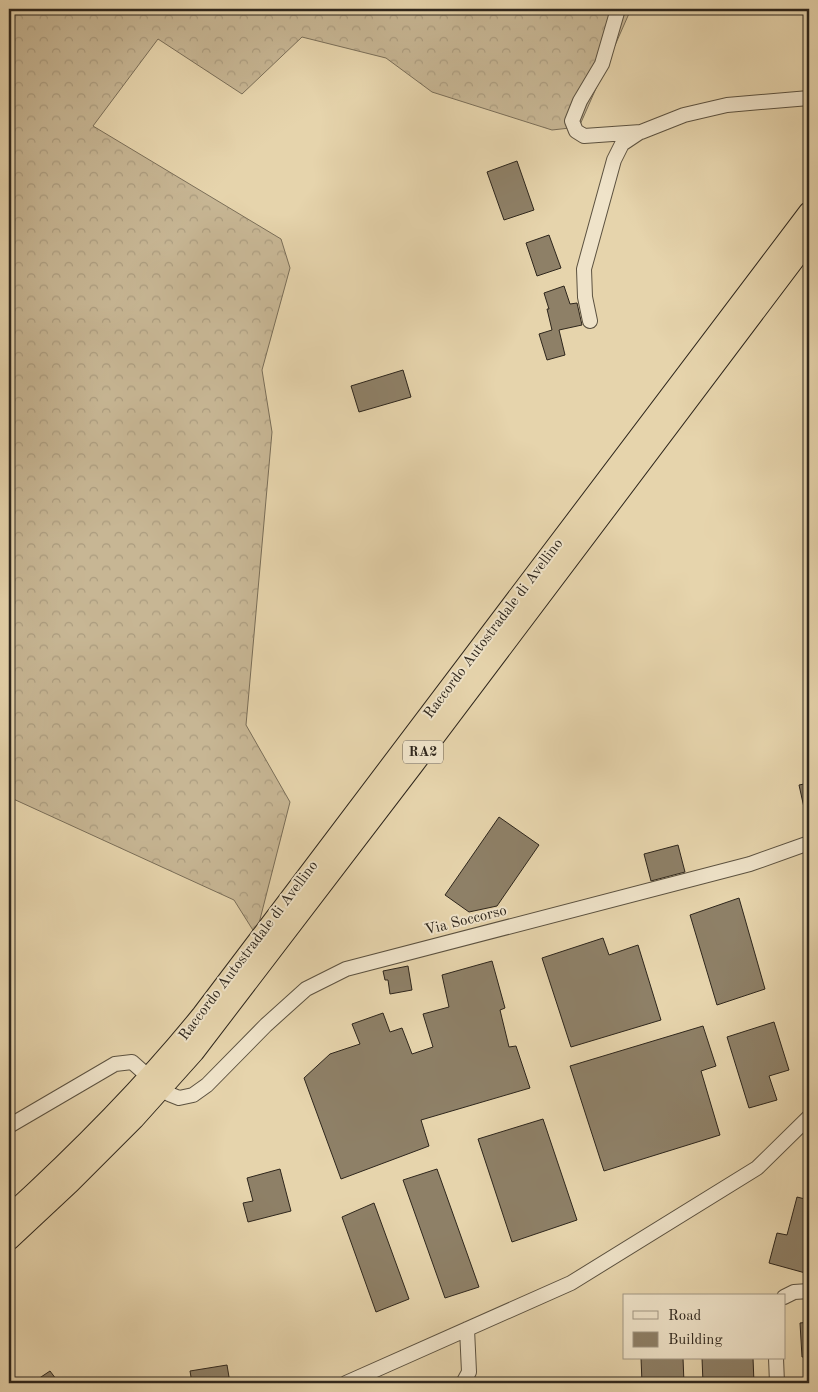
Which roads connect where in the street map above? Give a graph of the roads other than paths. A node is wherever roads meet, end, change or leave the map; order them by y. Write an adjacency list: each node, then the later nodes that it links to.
1 (618, 9): 3 (street)
2 (809, 98): 3 (street)
3 (641, 132): 6 (street)
4 (809, 212): 12 (highway, Raccordo Autostradale di Avellino / RA2)
5 (809, 240): 13 (highway, Raccordo Autostradale di Avellino / RA2)
6 (590, 321)
7 (809, 843): 9 (street, Via Soccorso)
8 (141, 1070): 11 (street)
9 (169, 1094)
10 (809, 1117): 16 (street)
11 (9, 1126)
12 (9, 1216)
13 (9, 1240)
14 (809, 1291): 15 (street)
15 (786, 1295)
16 (467, 1329): 18 (street); 19 (street)
17 (776, 1360): 20 (street)
18 (346, 1383)
19 (464, 1383)
20 (777, 1383)

